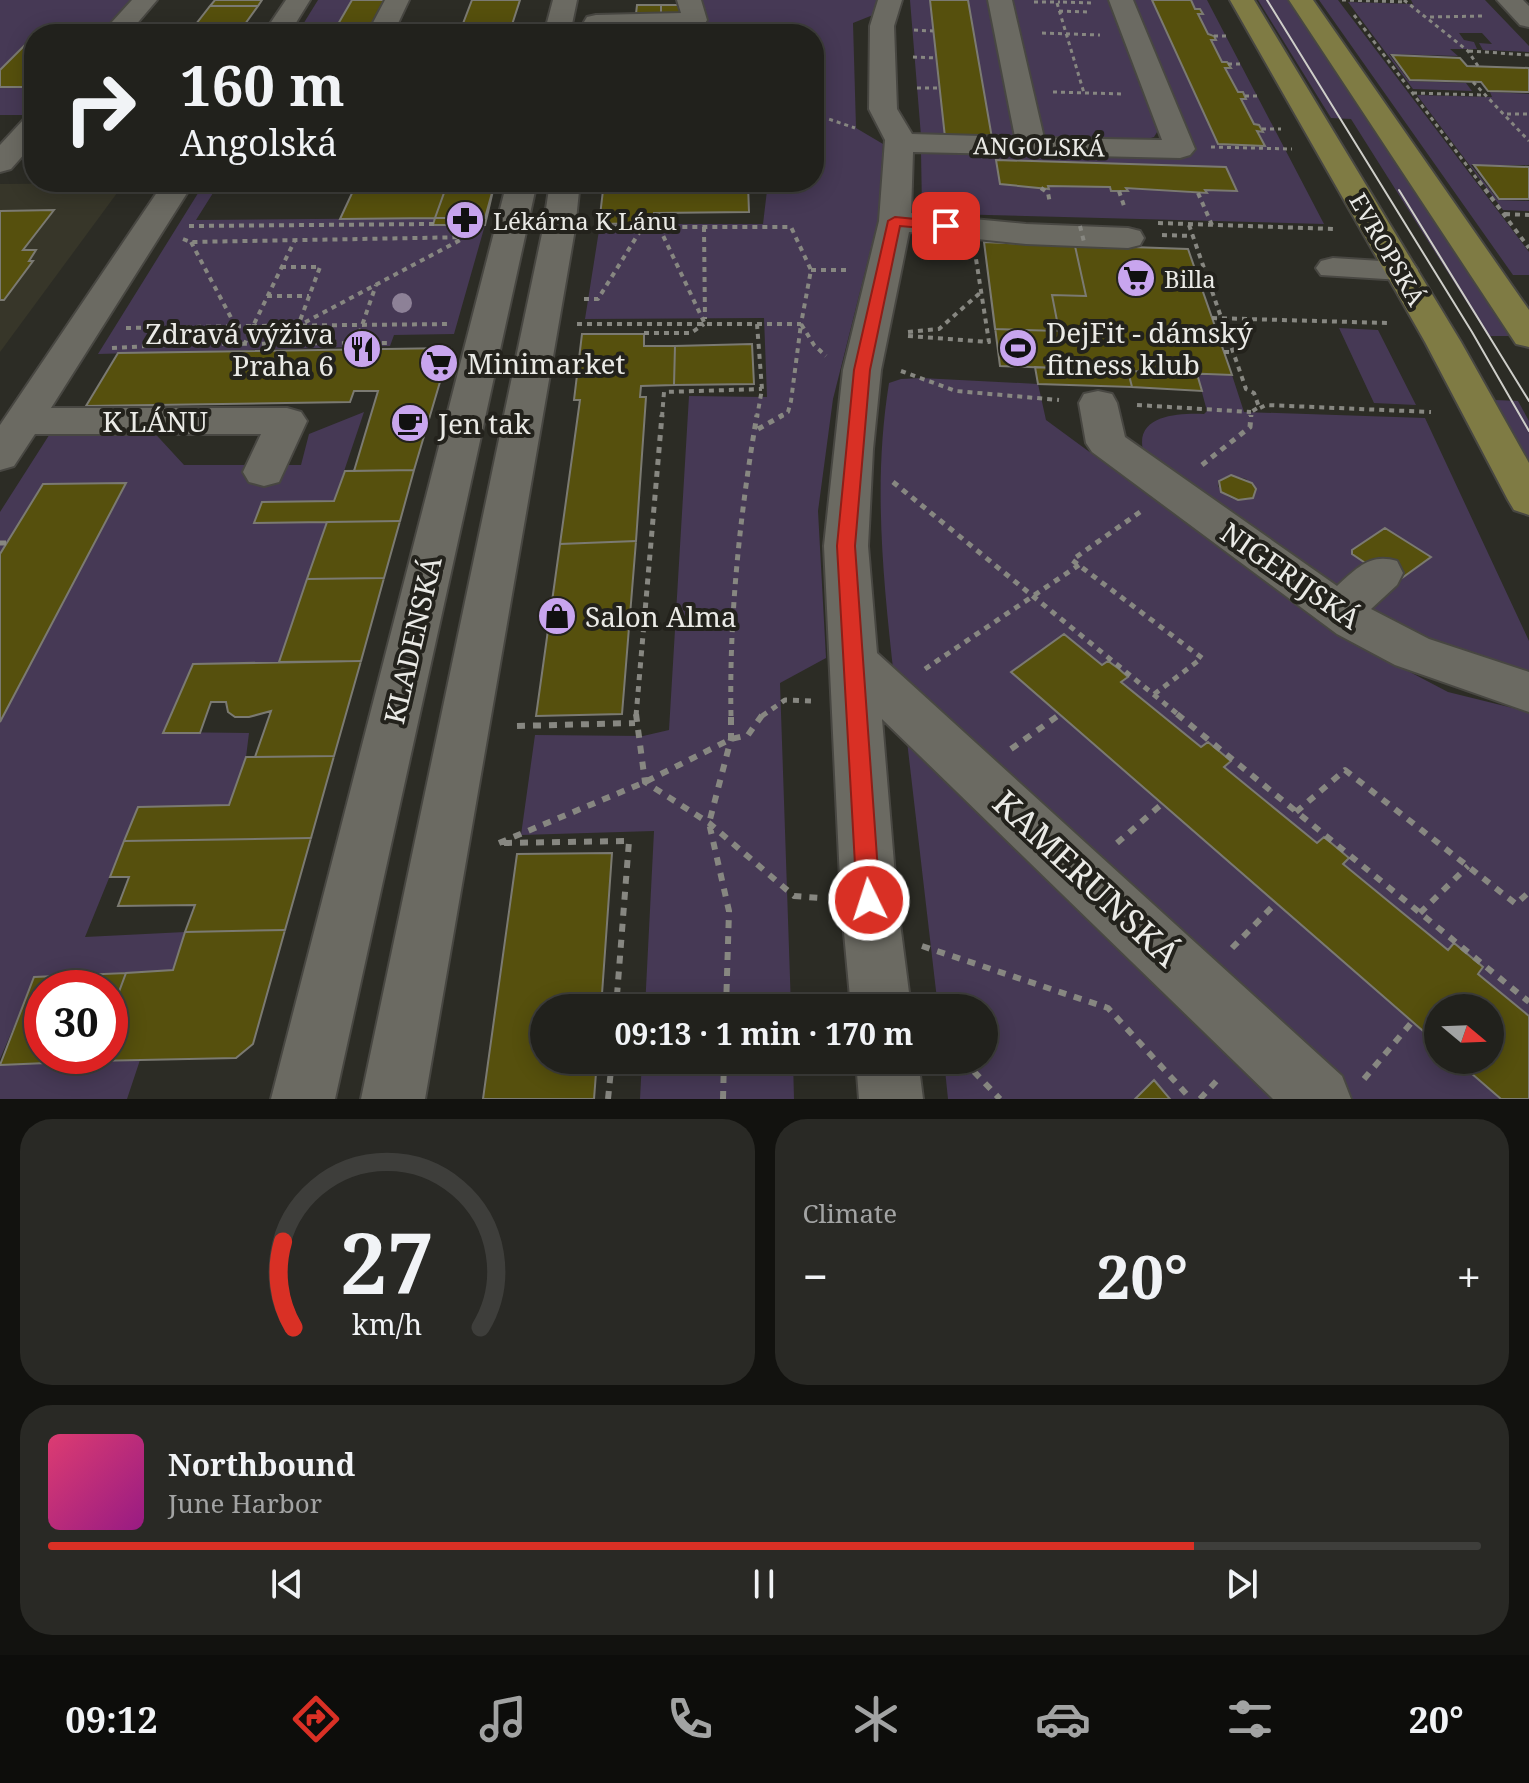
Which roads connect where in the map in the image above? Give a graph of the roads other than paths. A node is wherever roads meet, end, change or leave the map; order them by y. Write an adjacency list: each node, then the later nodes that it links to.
1 (145, 0): 14 (street)
2 (298, 0): 15 (street)
3 (397, 0): 16 (street)
4 (565, 0): 17 (street)
5 (689, 0): 12 (street)
6 (890, 0): 19 (street)
7 (1000, 0): 20 (street)
8 (1121, 0): 20 (street, ANGOLSKÁ)
9 (1242, 0): 30 (main road, EVROPSKÁ)
10 (1301, 0): 31 (main road)
11 (1509, 0): 13 (street)
12 (596, 19)
13 (1529, 20)
14 (123, 24)
15 (282, 24)
16 (385, 24)
17 (559, 24)
18 (24, 136): 21 (street)
19 (899, 140): 20 (street, ANGOLSKÁ); 27 (street)
20 (1031, 146)
21 (0, 163)
22 (0, 171): 23 (street)
23 (24, 171)
24 (172, 192): 33 (street)
25 (519, 195): 26 (street); 35 (street, KLADENSKÁ)
26 (571, 205): 34 (street)
27 (895, 221): 28 (street); 41 (street)
28 (1136, 230)
29 (1333, 268): 30 (street)
30 (1401, 270): 38 (main road, EVROPSKÁ)
31 (1529, 336)
32 (1098, 403): 40 (street, NIGERIJSKÁ)
33 (23, 421): 36 (street); 37 (street, K LÁNU)
34 (517, 439): 35 (street); 47 (street)
35 (460, 440): 46 (street, KLADENSKÁ)
36 (0, 456)
37 (264, 472)
38 (1529, 500)
39 (1381, 573): 40 (street)
40 (1339, 611): 42 (street, NIGERIJSKÁ)
41 (854, 680): 43 (street); 45 (street, KAMERUNSKÁ)
42 (1529, 692)
43 (879, 994)
44 (888, 1074): 48 (street)
45 (1338, 1094)
46 (303, 1099)
47 (393, 1099)
48 (891, 1099)

